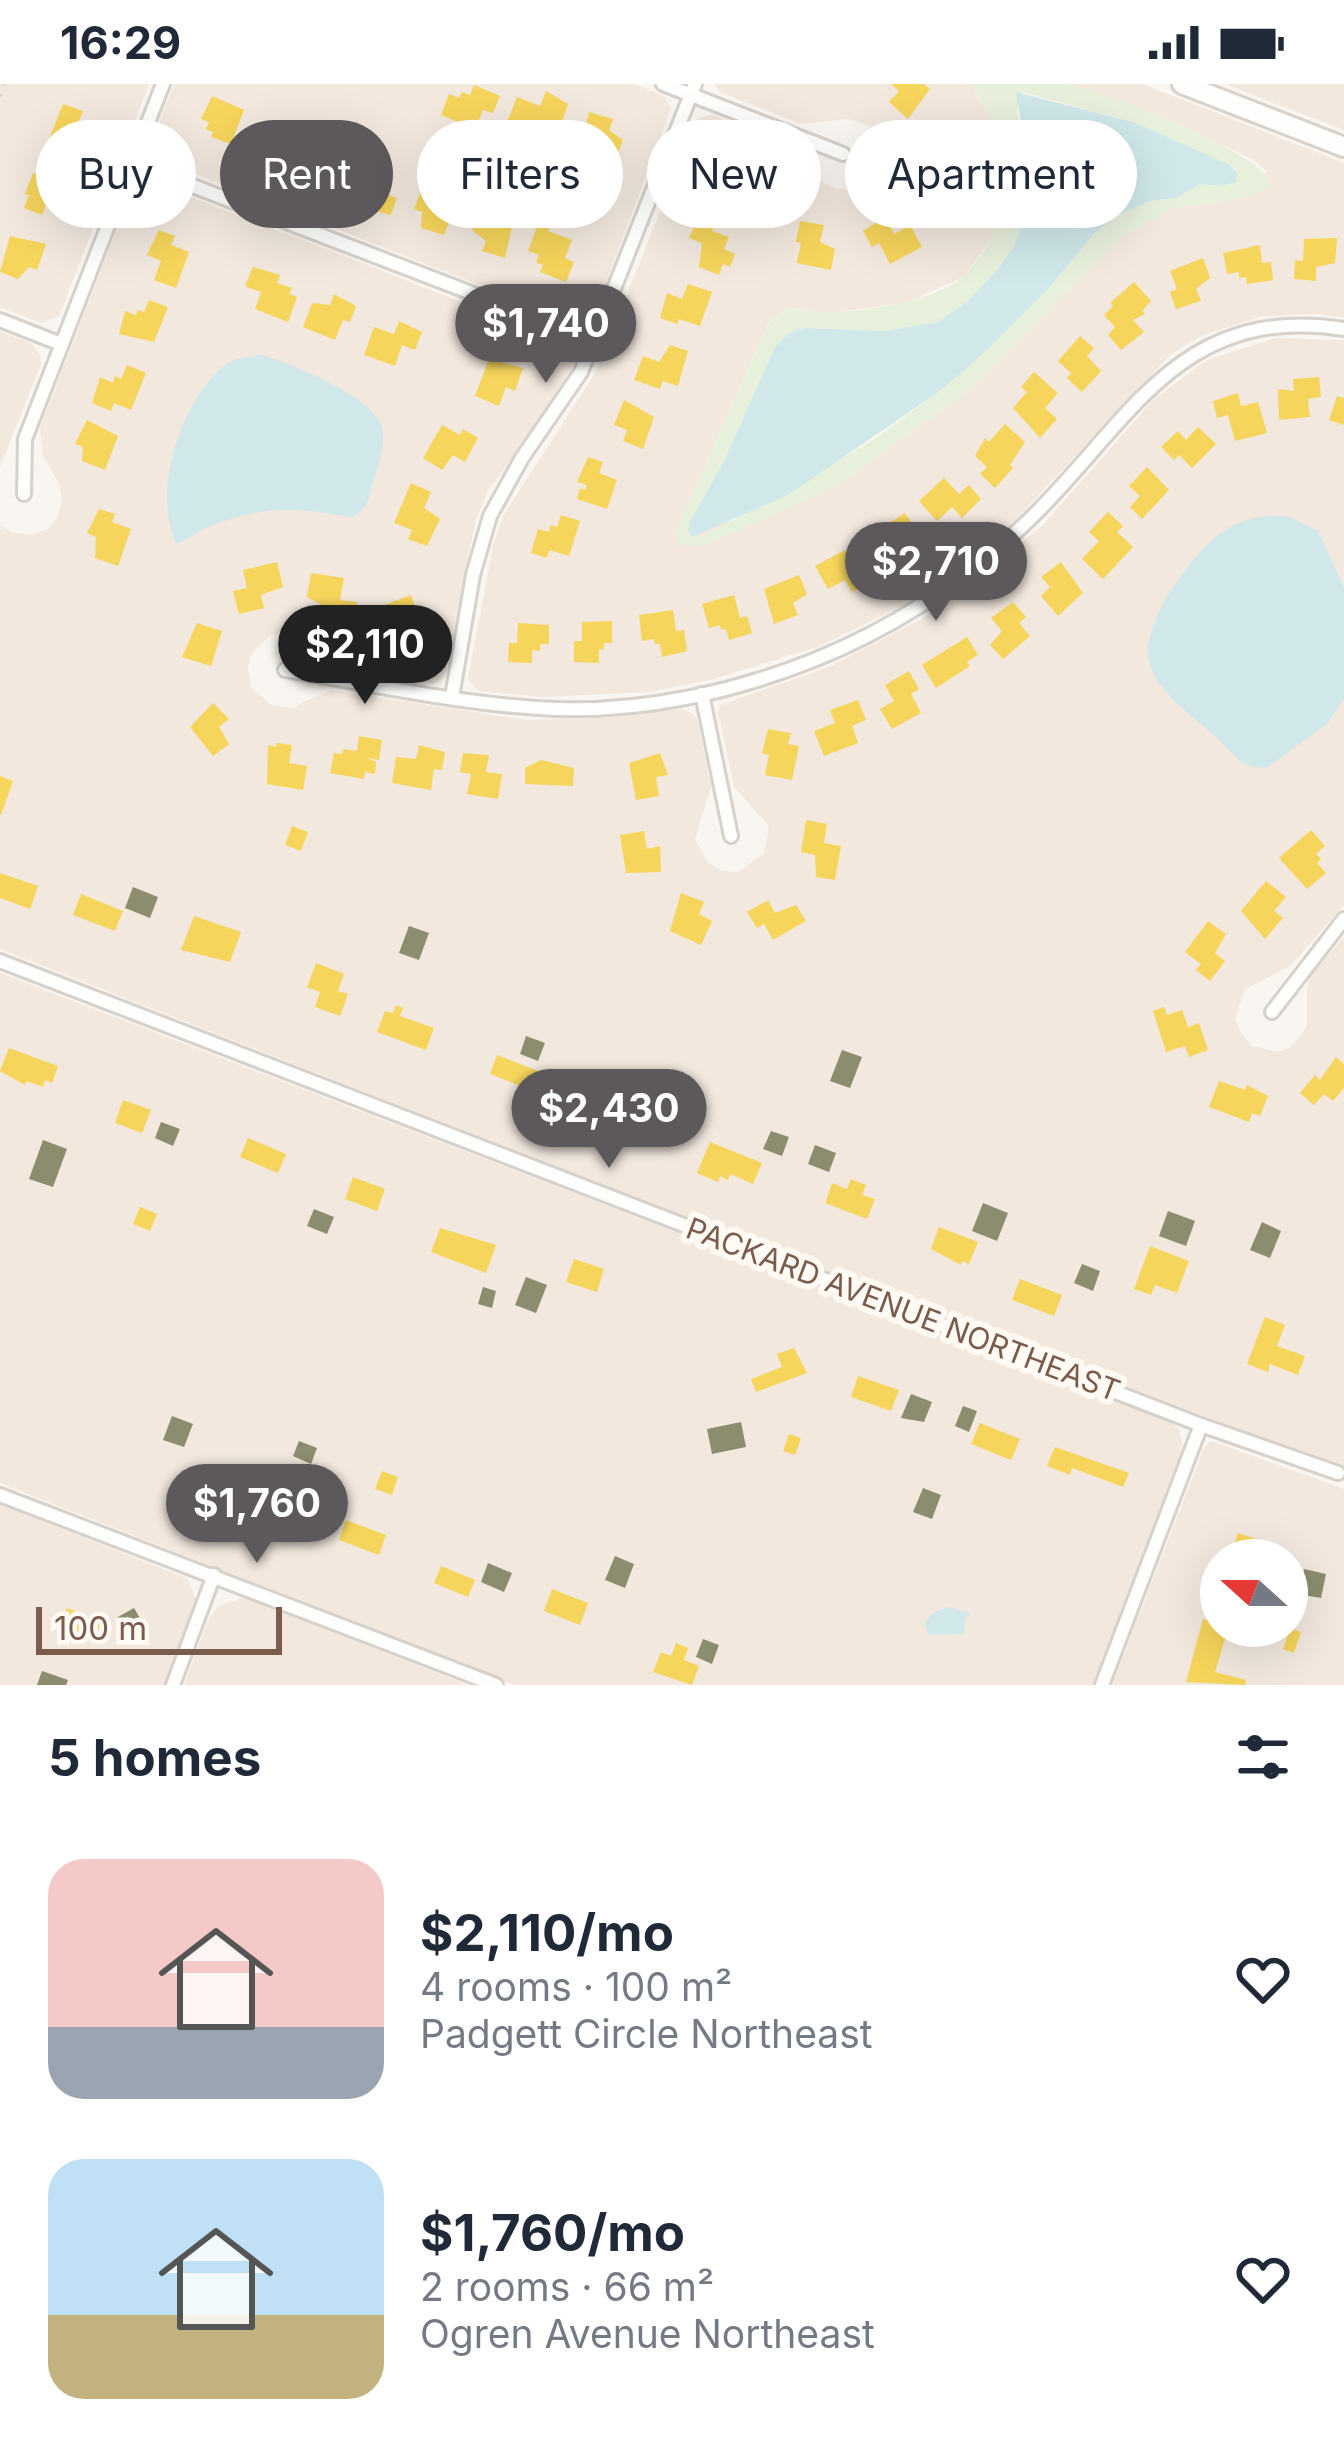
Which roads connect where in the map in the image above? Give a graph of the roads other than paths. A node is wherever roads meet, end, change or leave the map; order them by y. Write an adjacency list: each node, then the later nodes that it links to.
1 (163, 84): 5 (street)
2 (663, 84): 4 (street)
3 (1182, 84): 6 (street)
4 (693, 89): 7 (street); 12 (street)
5 (149, 120)
6 (1344, 147)
7 (844, 154)
8 (196, 187): 12 (street)
9 (107, 228): 13 (street)
10 (0, 320): 13 (street)
11 (1344, 329): 16 (street)
12 (596, 341): 17 (street)
13 (61, 344): 14 (street)
14 (24, 494)
15 (285, 670): 17 (street)
16 (703, 694): 17 (street); 18 (street)
17 (452, 698)
18 (730, 836)
19 (1344, 920): 21 (street)
20 (0, 962): 22 (street, PACKARD AVENUE NORTHEAST)
21 (1271, 1012)
22 (1202, 1425): 23 (street, PACKARD AVENUE NORTHEAST); 28 (street)
23 (1337, 1473)
24 (0, 1495): 25 (street)
25 (214, 1575): 26 (street); 27 (street)
26 (173, 1685)
27 (496, 1685)
28 (1102, 1685)

